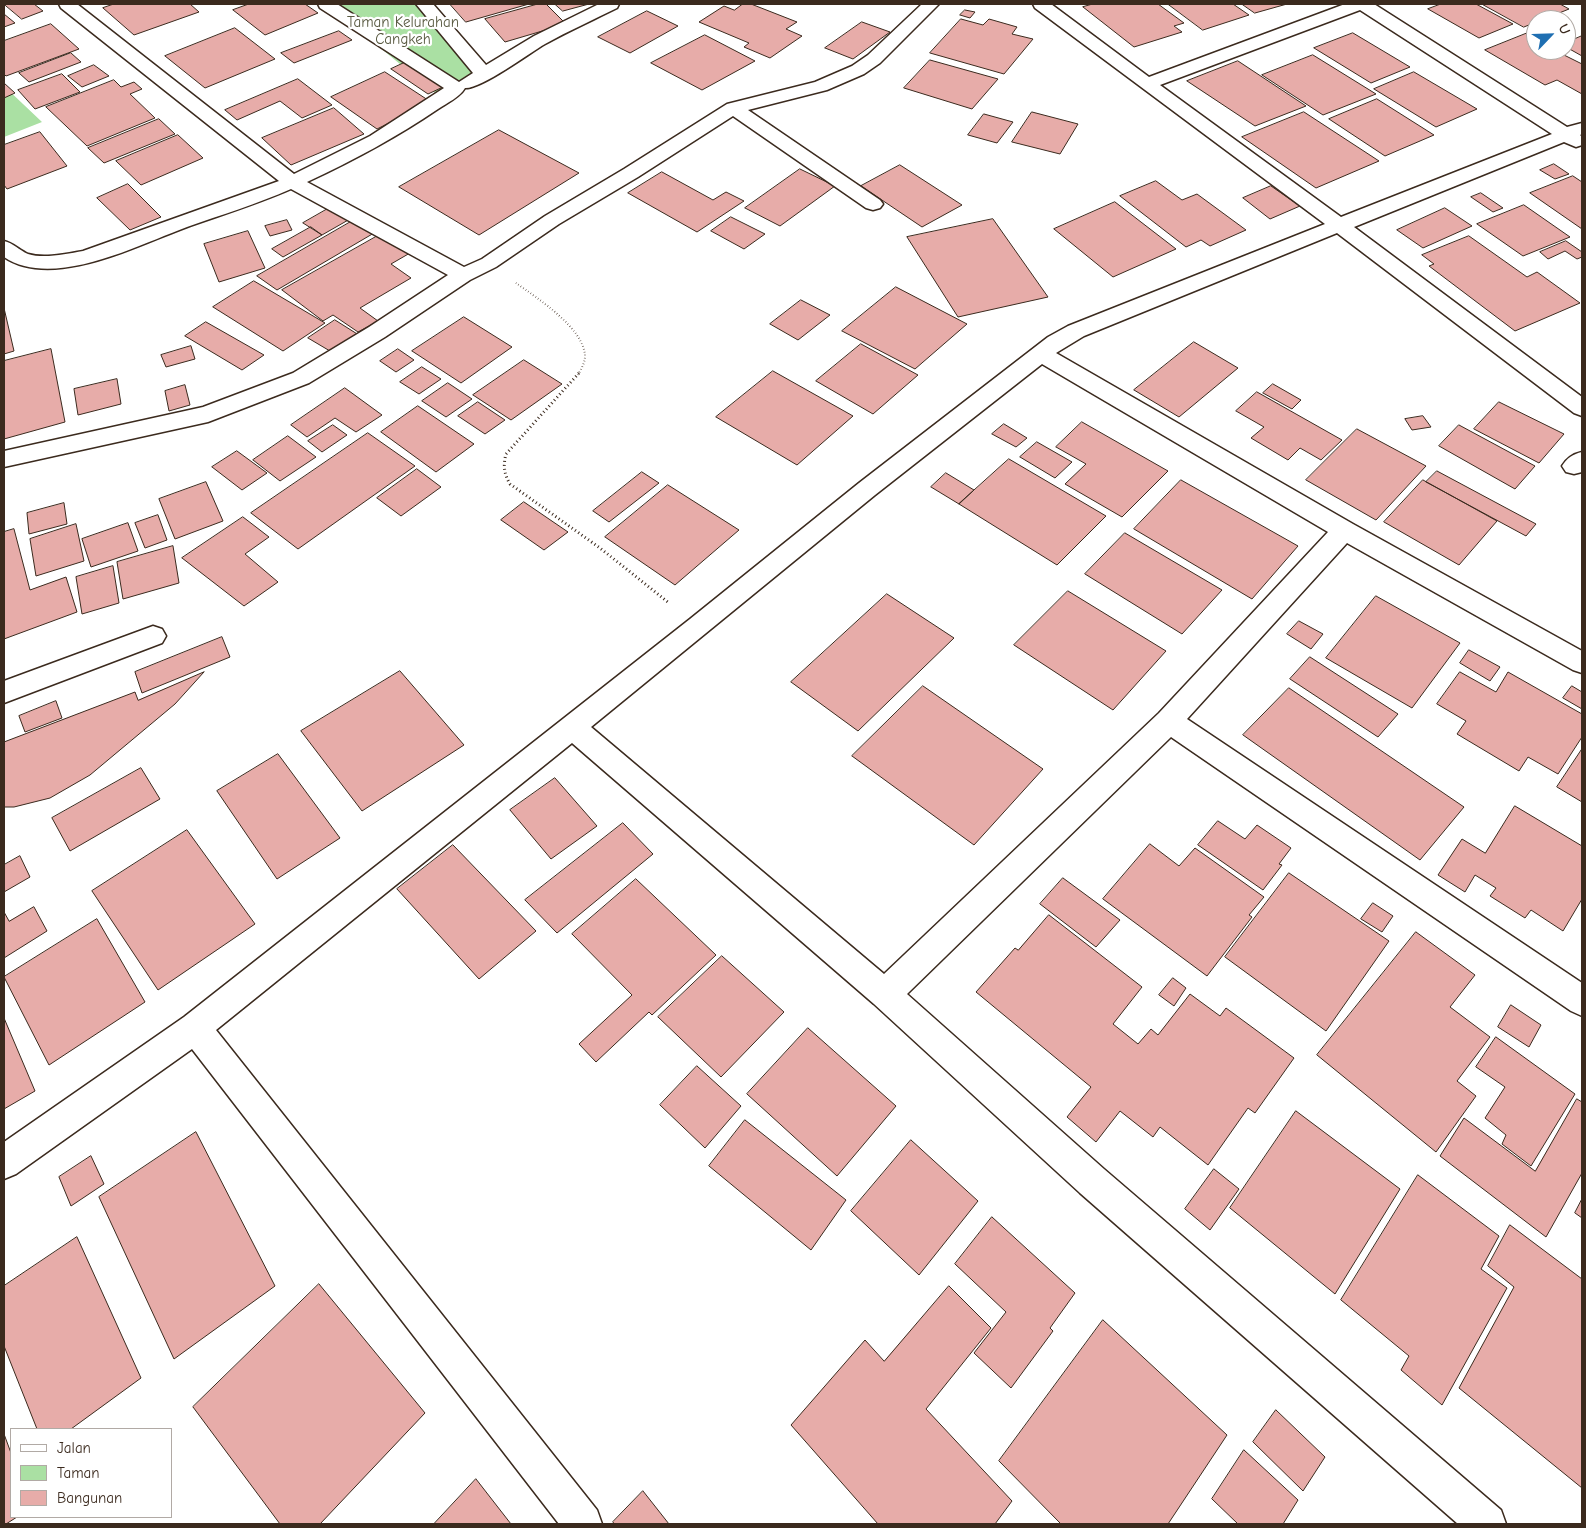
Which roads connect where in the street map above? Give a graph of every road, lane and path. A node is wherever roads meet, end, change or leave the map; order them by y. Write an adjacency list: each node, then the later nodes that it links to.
1 (67, 4): 13 (street)
2 (326, 4): 10 (street)
3 (424, 4): 8 (street)
4 (611, 4): 8 (street)
5 (932, 4): 11 (street)
6 (1041, 4): 9 (street)
7 (1362, 4): 9 (street); 12 (street)
8 (484, 74): 10 (street)
9 (1146, 84): 15 (street)
10 (456, 88): 13 (street)
11 (733, 108): 14 (street); 17 (street)
12 (1577, 135): 15 (street)
13 (292, 182): 16 (street); 18 (street)
14 (873, 204)
15 (1339, 225): 19 (street); 20 (street)
16 (4, 247)
17 (490, 263): 18 (street); 23 (path)
18 (463, 275): 21 (street)
19 (1041, 354): 22 (street); 23 (street)
20 (1582, 408)
21 (4, 459)
22 (1344, 530): 25 (street); 27 (street)
23 (699, 626): 28 (street)
24 (153, 636): 26 (street)
25 (1582, 663)
26 (4, 692)
27 (1169, 721): 29 (street); 30 (street)
28 (572, 727): 29 (street); 31 (street)
29 (884, 994): 34 (street)
30 (1582, 1000)
31 (195, 1028): 32 (street); 33 (street)
32 (4, 1162)
33 (583, 1524)
34 (1487, 1524)

